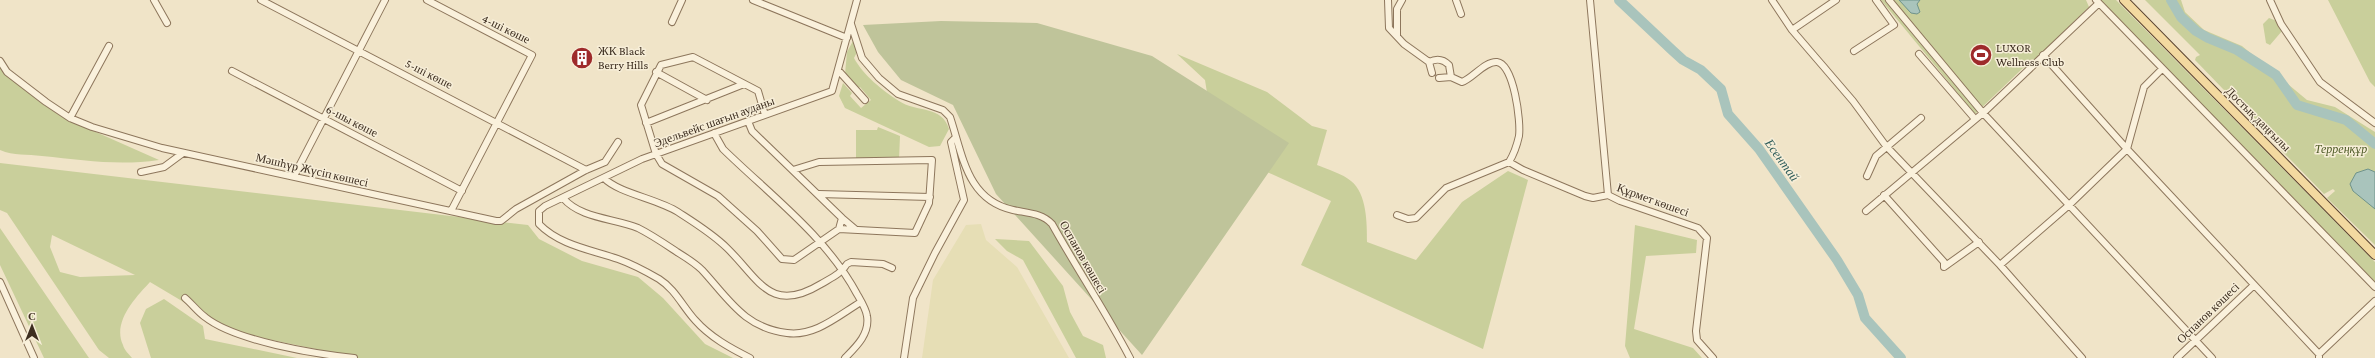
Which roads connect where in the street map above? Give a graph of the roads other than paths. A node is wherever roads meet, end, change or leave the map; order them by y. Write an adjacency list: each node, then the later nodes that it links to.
1 (154, 0): 21 (street)
2 (260, 0): 27 (street, 5-ші көше)
3 (385, 0): 27 (street)
4 (427, 0): 50 (street, 4-ші көше)
5 (682, 0): 20 (street)
6 (753, 0): 25 (street)
7 (857, 0): 22 (street, Эдельвейс шағын ауданы)
8 (1388, 0): 24 (street)
9 (1402, 0): 24 (street)
10 (1456, 0): 19 (street)
11 (1772, 0): 23 (street)
12 (1836, 0): 23 (street)
13 (1876, 0): 28 (street)
14 (1889, 0): 43 (street)
15 (2124, 0): 83 (main road, Достық даңғылы)
16 (2270, 0): 52 (street)
17 (1590, 2): 70 (street, Құрмет көшесі)
18 (2097, 2): 30 (street); 33 (street)
19 (1461, 14)
20 (672, 22)
21 (167, 23)
22 (851, 24): 25 (street, Эдельвейс шағын ауданы); 54 (street, Оспанов көшесі)
23 (1792, 30): 56 (street)
24 (1397, 36): 32 (street)
25 (847, 38): 34 (street, Эдельвейс шағын ауданы)
26 (109, 46): 45 (street)
27 (358, 50): 47 (street); 50 (street, 5-ші көше)
28 (1854, 51)
29 (1919, 54): 48 (street)
30 (2043, 55): 43 (street); 57 (street)
31 (0, 61): 45 (street, Мәшhүр Жүсіп көшесі)
32 (1429, 62): 37 (street); 38 (street)
33 (2162, 69): 57 (street); 89 (street)
34 (838, 70): 42 (street); 44 (street, Эдельвейс шағын ауданы)
35 (232, 71): 47 (street, 6-шы көше)
36 (656, 72): 40 (street); 41 (street); 51 (street)
37 (1432, 74)
38 (1451, 76): 39 (street); 60 (street)
39 (1439, 78)
40 (744, 84): 41 (street); 44 (street)
41 (708, 100): 51 (street)
42 (865, 100)
43 (1983, 113): 48 (street); 74 (street)
44 (766, 115): 49 (street, Эдельвейс шағын ауданы)
45 (70, 118): 58 (street, Мәшhүр Жүсіп көшесі)
46 (1921, 118): 56 (street)
47 (323, 119): 65 (street); 68 (street, 6-шы көше)
48 (1975, 119): 64 (street)
49 (748, 121): 53 (street, Эдельвейс шағын ауданы); 62 (street)
50 (498, 122): 61 (street, 5-ші көше); 68 (street)
51 (646, 123): 59 (street)
52 (2375, 123)
53 (714, 133): 59 (street, Эдельвейс шағын ауданы); 81 (street)
54 (956, 137): 99 (street); 100 (street, Оспанов көшесі)
55 (618, 142): 61 (street, Мәшhүр Жүсіп көшесі)
56 (1886, 146): 64 (street); 66 (street)
57 (2128, 149): 74 (street); 88 (street)
58 (183, 153): 63 (street); 65 (street, Мәшhүр Жүсіп көшесі)
59 (656, 154): 67 (street, Эдельвейс шағын ауданы); 81 (street)
60 (1509, 162): 70 (street); 77 (street)
61 (586, 170): 75 (street, Мәшhүр Жүсіп көшесі)
62 (793, 170): 69 (street); 72 (street)
63 (141, 172)
64 (1911, 172): 71 (street); 82 (street)
65 (294, 176): 75 (street, Мәшhүр Жүсіп көшесі)
66 (1867, 176)
67 (604, 178): 73 (street, Эдельвейс шағын ауданы); 86 (street)
68 (462, 191): 75 (street)
69 (819, 194): 72 (street); 78 (street)
70 (1608, 195): 101 (street, Құрмет көшесі)
71 (1884, 195): 76 (street); 82 (street)
72 (930, 197): 80 (street)
73 (563, 198): 92 (street); 97 (street, Эдельвейс шағын ауданы)
74 (2068, 206): 84 (street); 93 (street)
75 (451, 211)
76 (1866, 211)
77 (1397, 215)
78 (842, 218): 79 (street); 80 (street)
79 (839, 229): 80 (street); 81 (street)
80 (855, 230)
81 (820, 242): 86 (street)
82 (1979, 242): 84 (street)
83 (2375, 255)
84 (2000, 264): 102 (street)
85 (892, 268): 86 (street)
86 (843, 271): 92 (street)
87 (0, 282): 95 (street)
88 (2254, 285): 93 (street, Оспанов көшесі); 94 (street)
89 (2375, 287)
90 (185, 298): 96 (street)
91 (2375, 301): 94 (street)
92 (861, 302): 98 (street)
93 (2196, 341): 103 (street, Оспанов көшесі); 104 (street)
94 (2319, 356)
95 (34, 358)
96 (354, 358)
97 (750, 358)
98 (846, 358)
99 (904, 358)
100 (1130, 358)
101 (1713, 358)
102 (2082, 358)
103 (2177, 358)
104 (2212, 358)

